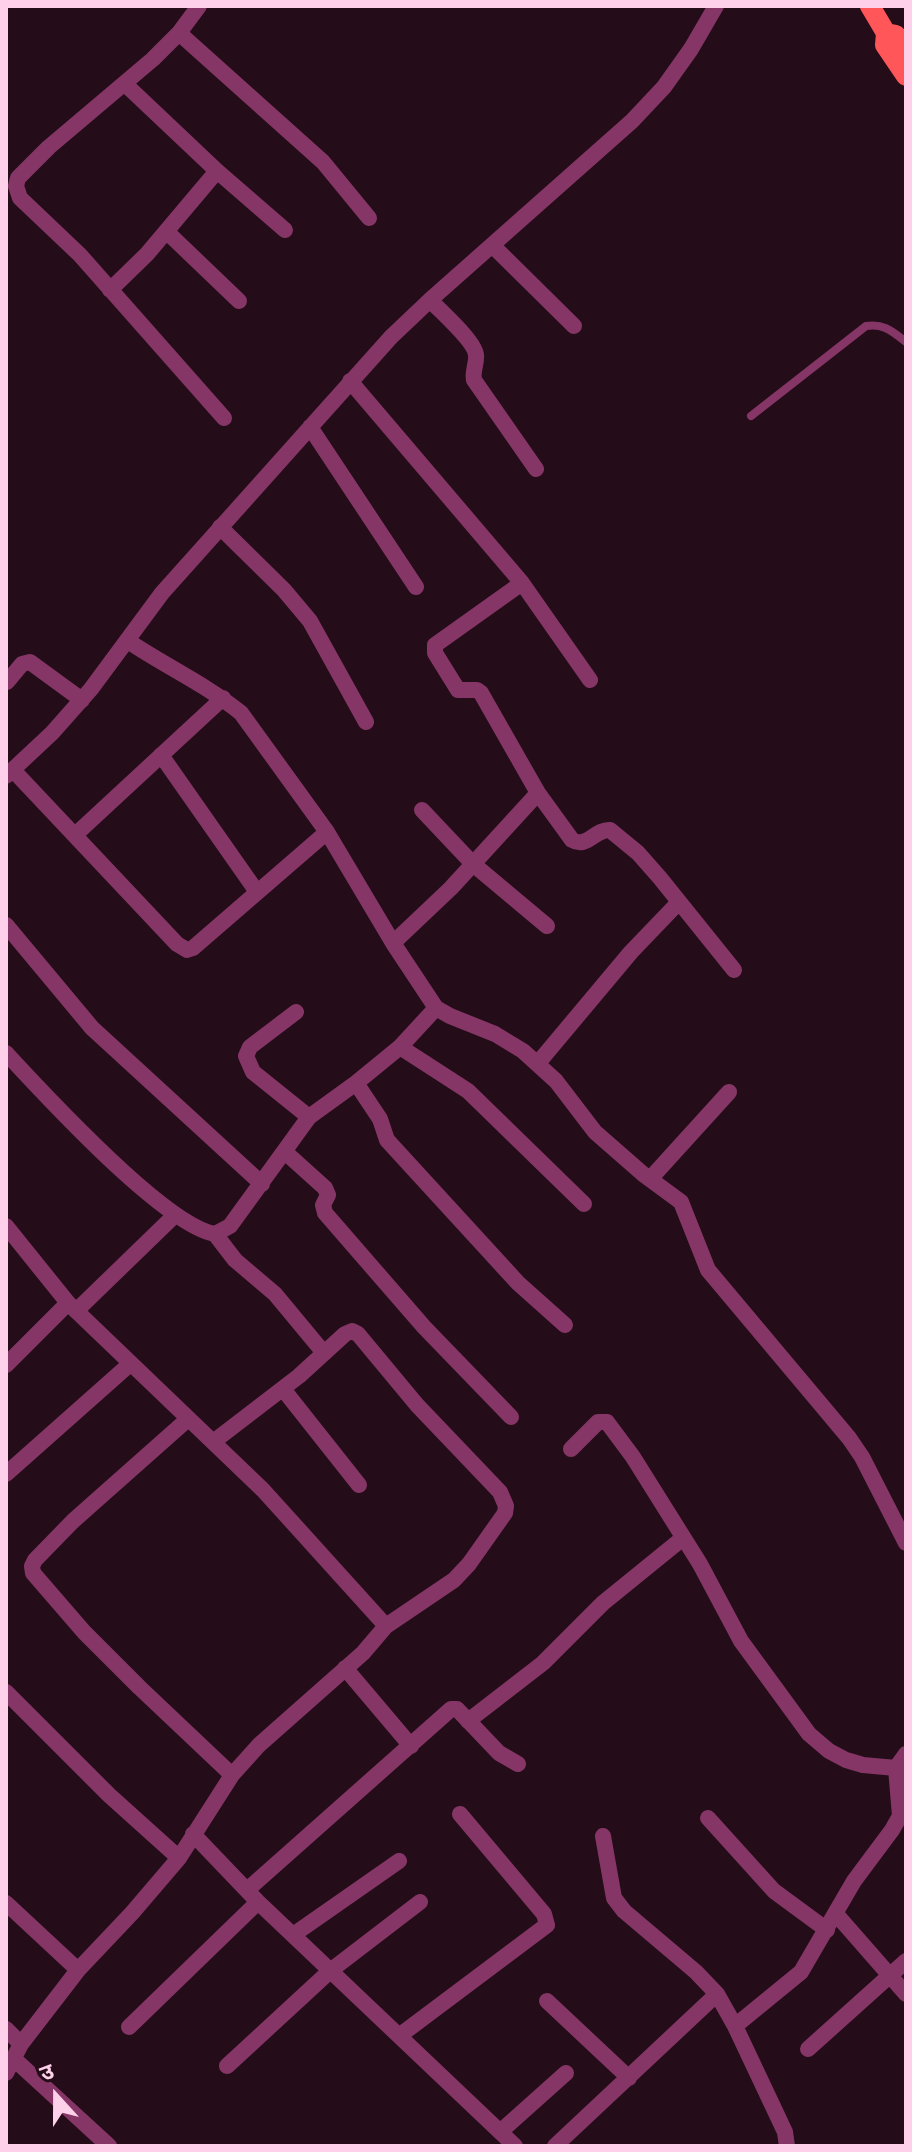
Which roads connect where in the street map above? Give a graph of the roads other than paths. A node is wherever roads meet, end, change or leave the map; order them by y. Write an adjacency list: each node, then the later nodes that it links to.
1 (199, 6): 4 (street)
2 (716, 6): 13 (street)
3 (870, 6): 5 (main road)
4 (179, 33): 8 (street); 10 (street)
5 (886, 33): 6 (main road); 7 (main road)
6 (906, 49)
7 (906, 76)
8 (125, 84): 9 (street); 14 (street)
9 (217, 171): 11 (street); 12 (street)
10 (369, 218)
11 (285, 230)
12 (167, 232): 14 (street); 16 (street)
13 (493, 246): 15 (street); 17 (street)
14 (110, 290): 21 (street)
15 (430, 300): 19 (street); 23 (street)
16 (239, 301)
17 (574, 326)
18 (906, 342): 20 (lane)
19 (350, 381): 22 (street); 25 (street)
20 (751, 416)
21 (224, 418)
22 (310, 427): 24 (street); 26 (street)
23 (536, 469)
24 (220, 527): 27 (street); 32 (street)
25 (522, 583): 28 (street); 35 (street)
26 (416, 587)
27 (128, 641): 30 (street); 31 (street)
28 (590, 680)
29 (7, 682): 31 (street)
30 (223, 698): 33 (street); 37 (street)
31 (82, 700): 34 (street)
32 (366, 722)
33 (161, 755): 38 (street); 40 (street)
34 (10, 773): 38 (street)
35 (538, 793): 39 (street); 41 (street)
36 (422, 810): 39 (street)
37 (327, 832): 40 (street); 44 (street)
38 (75, 835): 40 (street)
39 (473, 864): 43 (street); 44 (street)
40 (257, 892)
41 (679, 902): 45 (street); 50 (street)
42 (6, 925): 56 (street)
43 (547, 926)
44 (393, 943): 46 (street)
45 (734, 970)
46 (436, 1008): 48 (street); 50 (street)
47 (296, 1012): 53 (street)
48 (400, 1047): 51 (street); 57 (street)
49 (6, 1053): 58 (street)
50 (538, 1063): 55 (street)
51 (356, 1083): 53 (street); 62 (street)
52 (729, 1092): 55 (street)
53 (309, 1117): 54 (street)
54 (285, 1152): 56 (street); 67 (street)
55 (650, 1179): 74 (street)
56 (262, 1184): 60 (street)
57 (584, 1204)
58 (175, 1215): 60 (street); 61 (street)
59 (8, 1233): 61 (street)
60 (215, 1234): 63 (street)
61 (72, 1307): 64 (street); 65 (street)
62 (565, 1325)
63 (324, 1353): 66 (street); 75 (street)
64 (130, 1364): 68 (street); 71 (street)
65 (6, 1365)
66 (283, 1389): 69 (street); 72 (street)
67 (511, 1417)
68 (188, 1419): 69 (street); 82 (street)
69 (213, 1442): 75 (street)
70 (571, 1449): 73 (street)
71 (6, 1474)
72 (359, 1485)
73 (683, 1538): 78 (street); 83 (street)
74 (906, 1543)
75 (386, 1626): 76 (street)
76 (345, 1668): 79 (street); 82 (street)
77 (6, 1692): 89 (street)
78 (468, 1721): 79 (street); 81 (street)
79 (411, 1746): 91 (street)
80 (906, 1754): 83 (street)
81 (518, 1764)
82 (232, 1775): 87 (street)
83 (896, 1775): 84 (street); 94 (street)
84 (906, 1796)
85 (460, 1814): 107 (street)
86 (708, 1818): 95 (street)
87 (193, 1834): 89 (street); 91 (street)
88 (603, 1836): 101 (street)
89 (179, 1858): 98 (street)
90 (399, 1861): 96 (street)
91 (253, 1896): 96 (street); 105 (street)
92 (420, 1902): 99 (street)
93 (6, 1903): 98 (street)
94 (836, 1914): 95 (street); 100 (street)
95 (827, 1930): 104 (street)
96 (293, 1935): 99 (street)
97 (906, 1961): 100 (street)
98 (78, 1970): 109 (street)
99 (330, 1971): 107 (street); 110 (street)
100 (891, 1976): 102 (street); 108 (street)
101 (717, 1994): 104 (street); 112 (street)
102 (906, 1994)
103 (547, 2001): 112 (street)
104 (735, 2026): 117 (street)
105 (129, 2027)
106 (6, 2029): 109 (street)
107 (399, 2036): 113 (street)
108 (808, 2049)
109 (13, 2058): 114 (street)
110 (227, 2066)
111 (566, 2073): 113 (street)
112 (629, 2078): 116 (street)
113 (500, 2132): 115 (street)
114 (109, 2146)
115 (515, 2146)
116 (555, 2146)
117 (787, 2146)

